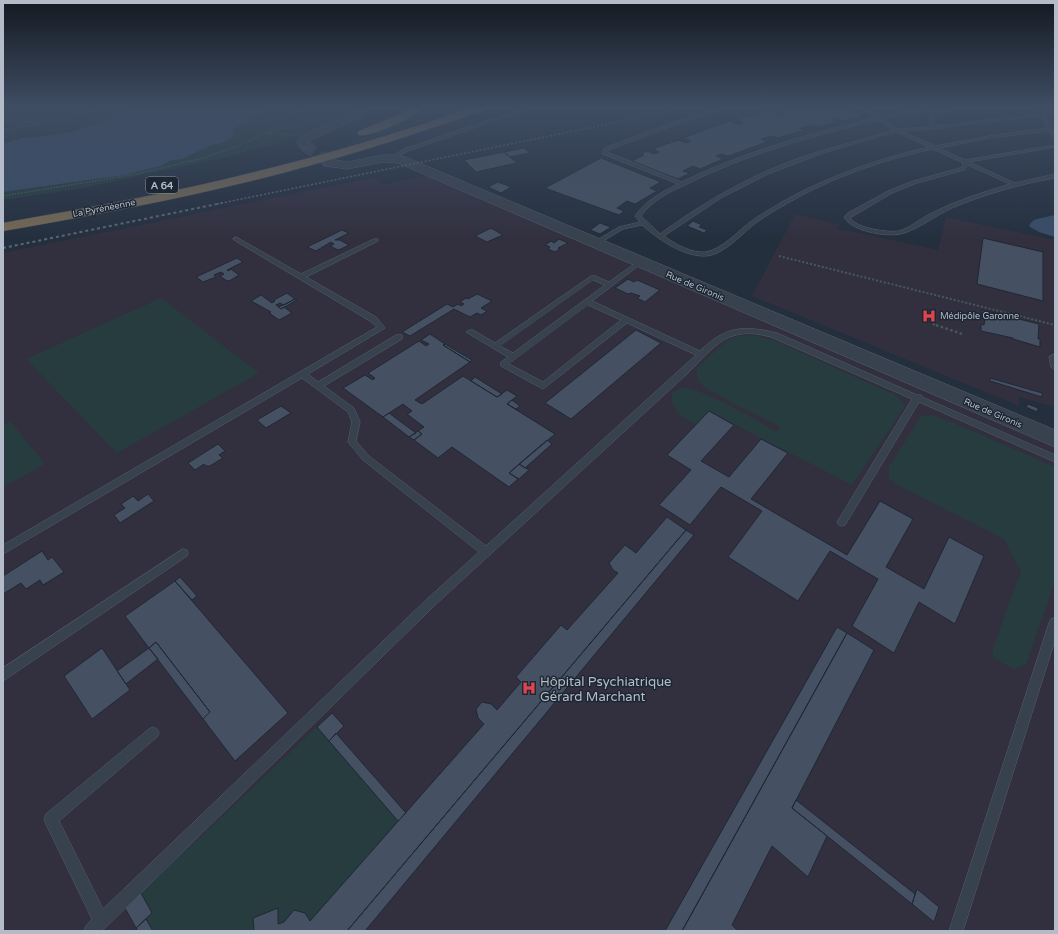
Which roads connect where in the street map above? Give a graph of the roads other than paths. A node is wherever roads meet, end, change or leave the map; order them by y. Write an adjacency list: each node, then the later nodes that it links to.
1 (300, 152): 16 (highway, La Pyrénéenne / A 64)
2 (343, 152): 18 (highway, La Pyrénéenne / A 64)
3 (403, 152): 10 (lane)
4 (605, 152): 14 (lane)
5 (761, 152): 14 (lane)
6 (821, 152): 19 (lane)
7 (918, 152): 19 (lane)
8 (945, 152): 11 (lane)
9 (1021, 152): 11 (lane)
10 (392, 158): 12 (street, Rue de Gironis); 22 (street, Rue de Gironis)
11 (965, 161): 15 (lane); 15 (lane)
12 (330, 164)
13 (1055, 176): 15 (lane)
14 (682, 184): 17 (lane)
15 (1015, 185)
16 (3, 214)
17 (643, 223): 19 (lane); 22 (lane)
18 (3, 227)
19 (661, 236)
20 (236, 238): 24 (lane)
21 (376, 240): 24 (lane)
22 (596, 243): 23 (street, Rue de Gironis)
23 (640, 262): 25 (lane); 38 (street, Rue de Gironis)
24 (301, 277): 35 (lane)
25 (610, 285): 26 (lane); 30 (lane)
26 (588, 302): 27 (lane); 33 (lane)
27 (626, 320): 31 (lane); 33 (lane)
28 (470, 332): 30 (lane)
29 (399, 337): 36 (lane)
30 (495, 346): 33 (lane)
31 (702, 355): 37 (lane); 42 (lane)
32 (1055, 356): 34 (lane)
33 (514, 357)
34 (1055, 367)
35 (302, 374): 36 (lane); 41 (lane)
36 (318, 386): 42 (lane)
37 (918, 397): 39 (lane); 40 (lane)
38 (1055, 439)
39 (1055, 459)
40 (842, 522)
41 (3, 550)
42 (486, 552): 47 (lane)
43 (182, 553): 45 (lane)
44 (1055, 623): 49 (lane)
45 (3, 674)
46 (153, 733): 47 (lane)
47 (101, 921): 48 (lane)
48 (91, 931)
49 (956, 931)

